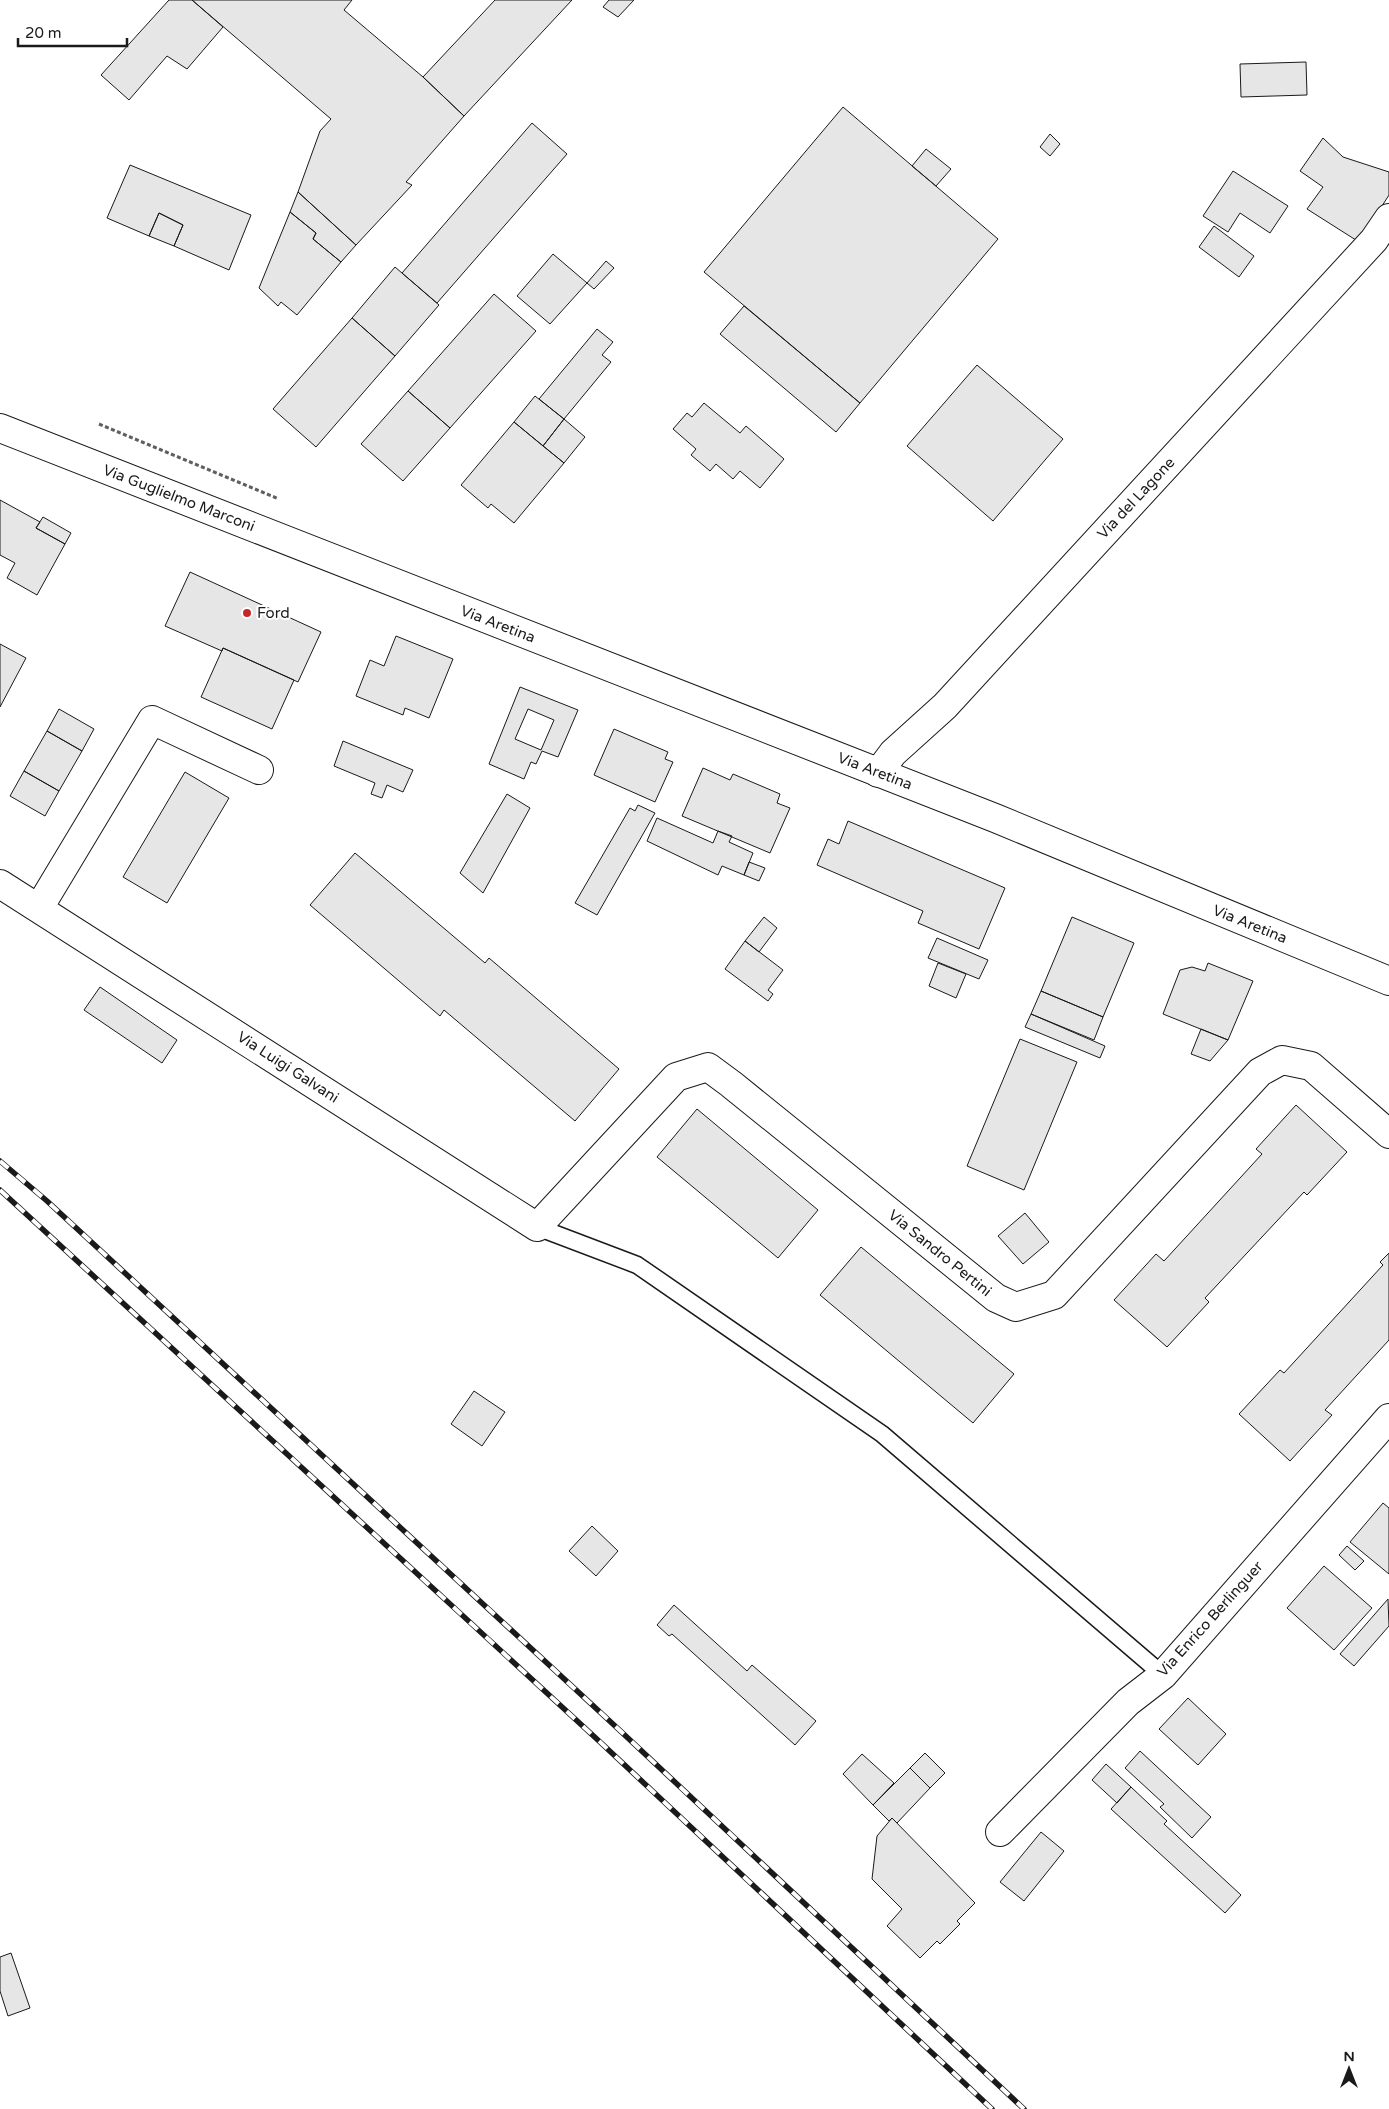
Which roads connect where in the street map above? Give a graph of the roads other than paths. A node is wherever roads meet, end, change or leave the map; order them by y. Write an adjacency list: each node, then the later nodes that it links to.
1 (1389, 218): 5 (street, Via del Lagone)
2 (0, 428): 3 (street, Via Guglielmo Marconi)
3 (359, 569): 5 (street, Via Aretina)
4 (258, 770): 7 (street)
5 (878, 772): 8 (street, Via Aretina)
6 (0, 884): 7 (street, Via Luigi Galvani)
7 (39, 908): 10 (street, Via Luigi Galvani)
8 (1389, 981)
9 (1389, 1134): 10 (street, Via Sandro Pertini)
10 (537, 1227): 12 (lane)
11 (1389, 1418): 12 (street, Via Enrico Berlinguer)
12 (1163, 1675): 13 (street, Via Enrico Berlinguer)
13 (1000, 1832)

